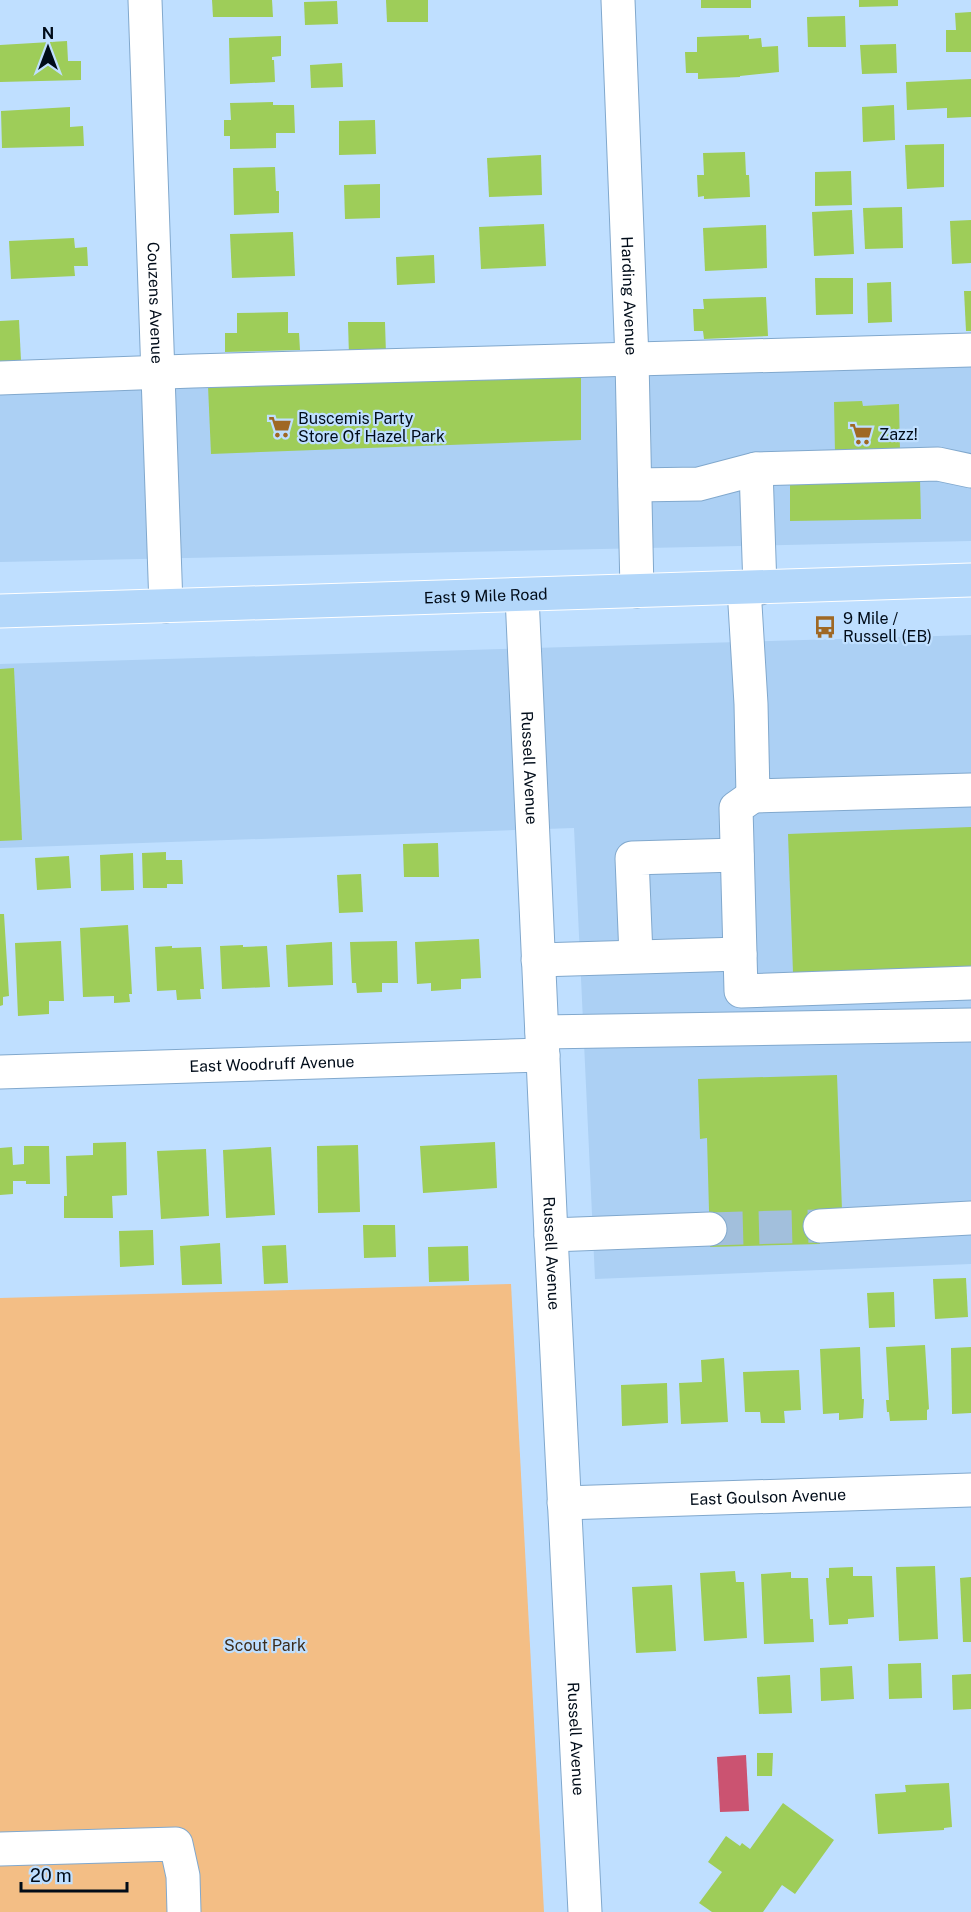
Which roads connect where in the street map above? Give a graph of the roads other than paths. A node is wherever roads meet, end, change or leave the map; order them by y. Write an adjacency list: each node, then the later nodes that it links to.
1 (145, 0): 5 (street, Couzens Avenue)
2 (618, 0): 4 (street, Harding Avenue)
3 (971, 350): 4 (street)
4 (632, 360): 5 (street); 9 (street, Harding Avenue)
5 (158, 372): 6 (street); 14 (street, Couzens Avenue)
6 (0, 378)
7 (756, 469): 8 (street); 9 (street); 11 (street)
8 (971, 471)
9 (635, 485): 12 (street, Harding Avenue)
10 (971, 580): 11 (main road, East 9 Mile Road)
11 (752, 588): 12 (main road, East 9 Mile Road); 17 (street)
12 (637, 591): 13 (main road, East 9 Mile Road)
13 (522, 596): 14 (main road, East 9 Mile Road); 21 (street, Russell Avenue)
14 (166, 606): 15 (main road, East 9 Mile Road)
15 (0, 611)
16 (971, 790): 17 (street)
17 (753, 796): 18 (street)
18 (737, 855): 19 (street); 20 (street)
19 (740, 954): 20 (street); 22 (street)
20 (636, 956): 21 (street)
21 (538, 960): 24 (street, Russell Avenue)
22 (971, 983)
23 (971, 1025): 24 (street, East Woodruff Avenue)
24 (542, 1043): 25 (street, East Woodruff Avenue); 29 (street, Russell Avenue)
25 (0, 1072)
26 (971, 1218): 27 (street)
27 (820, 1227)
28 (710, 1229): 29 (street)
29 (551, 1235): 31 (street, Russell Avenue)
30 (971, 1490): 31 (street, East Goulson Avenue)
31 (564, 1503): 34 (street, Russell Avenue)
32 (0, 1849): 33 (street)
33 (184, 1912)
34 (585, 1912)

